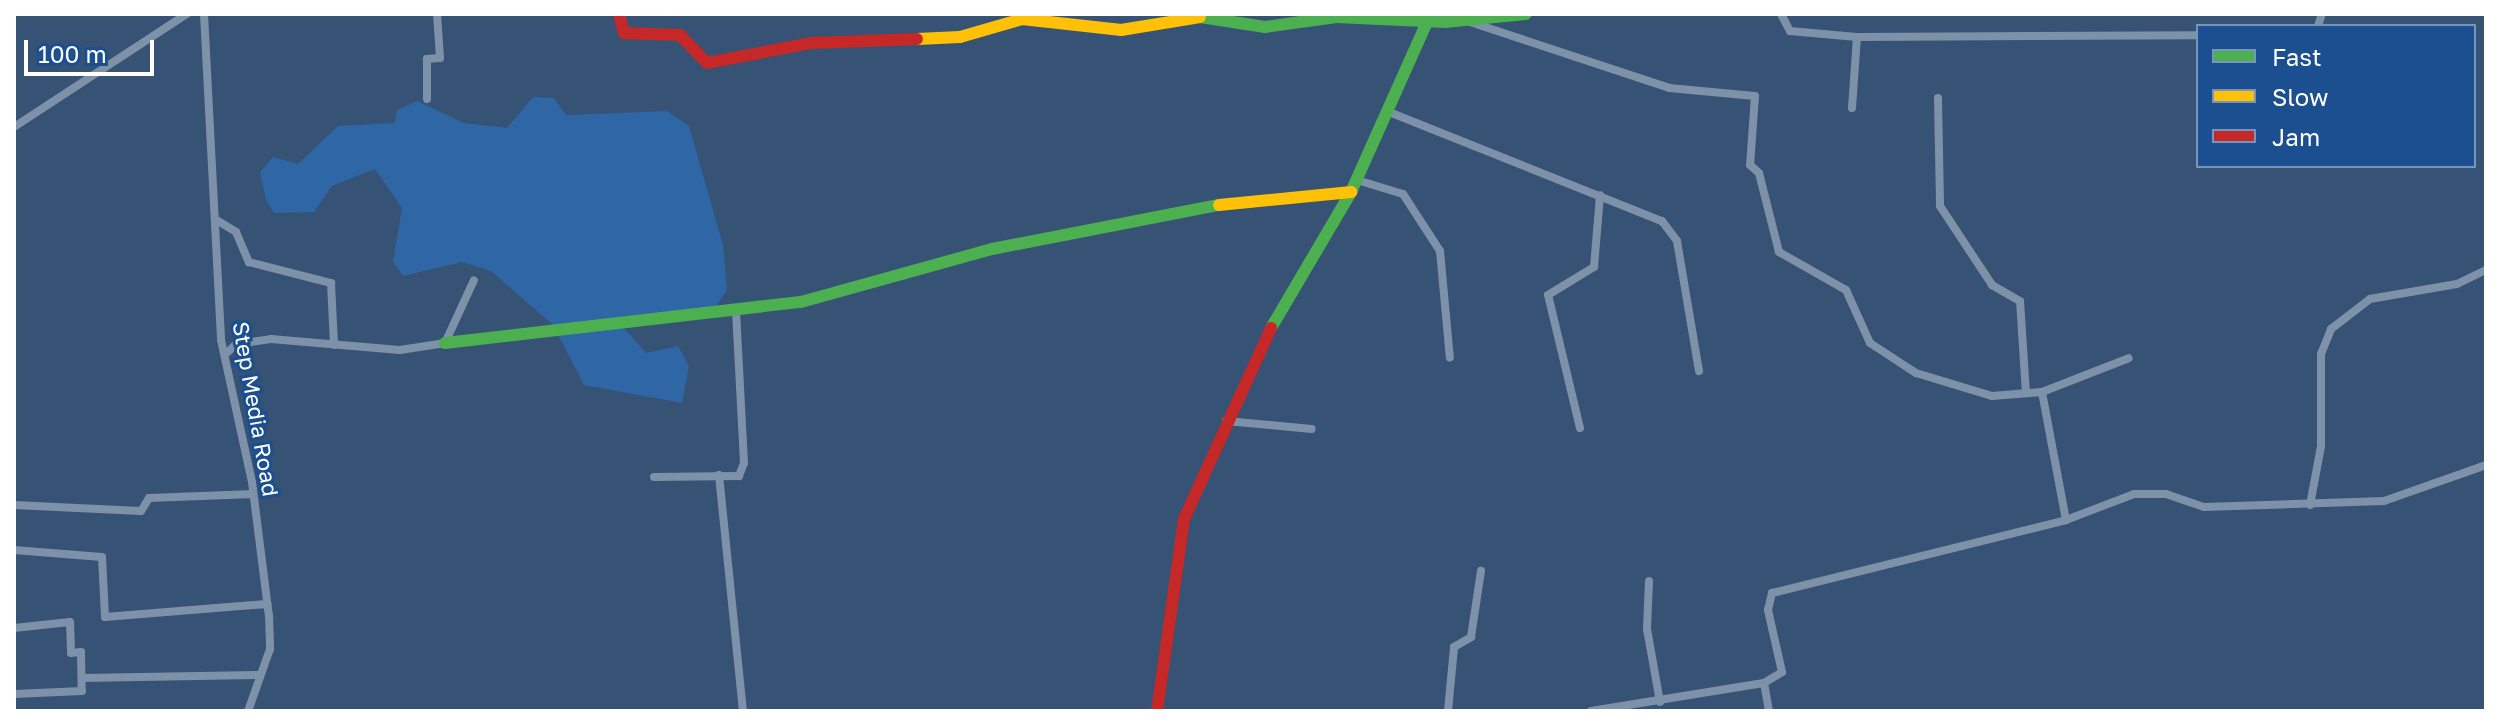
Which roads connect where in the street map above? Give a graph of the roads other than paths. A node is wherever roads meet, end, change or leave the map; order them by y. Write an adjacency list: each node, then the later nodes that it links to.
1 (187, 14): 16 (street)
2 (204, 14): 19 (street, Step Media Road)
3 (437, 14): 13 (street)
4 (619, 14): 7 (street)
5 (1526, 14): 9 (street)
6 (1781, 14): 11 (street)
7 (1304, 17): 8 (street)
8 (1429, 18): 9 (street); 15 (street)
9 (1466, 21): 30 (street)
10 (2196, 35): 11 (street)
11 (1857, 37): 14 (street)
12 (1938, 98): 30 (street)
13 (427, 99)
14 (1852, 108)
15 (1389, 112): 17 (street); 18 (street)
16 (14, 127)
17 (1354, 186): 22 (street); 26 (street); 31 (street)
18 (1600, 195): 28 (street); 32 (street)
19 (218, 221): 24 (street); 25 (street, Step Media Road)
20 (2486, 270): 39 (street)
21 (474, 280): 23 (street)
22 (736, 312): 23 (street); 35 (street)
23 (445, 343): 24 (street)
24 (334, 345): 25 (street)
25 (228, 352): 37 (street, Step Media Road)
26 (1450, 358)
27 (2129, 358): 29 (street)
28 (1699, 371)
29 (2042, 392): 30 (street); 40 (street)
30 (2026, 393)
31 (1226, 421): 33 (street); 53 (street)
32 (1580, 428)
33 (1312, 429)
34 (2486, 465): 39 (street)
35 (719, 475): 36 (street); 52 (street)
36 (654, 477)
37 (253, 494): 38 (street); 44 (street, Step Media Road)
38 (14, 505)
39 (2310, 505): 40 (street)
40 (2066, 520): 48 (street)
41 (14, 550): 44 (street)
42 (1481, 571): 54 (street)
43 (1649, 581): 50 (street)
44 (267, 604): 46 (street, Step Media Road)
45 (14, 628): 47 (street)
46 (260, 675): 47 (street); 51 (street, Step Media Road)
47 (82, 678): 49 (street)
48 (1764, 683): 50 (street); 56 (street)
49 (14, 694)
50 (1660, 702): 55 (street)
51 (248, 711)
52 (743, 711)
53 (1157, 711)
54 (1448, 711)
55 (1591, 711)
56 (1769, 711)

